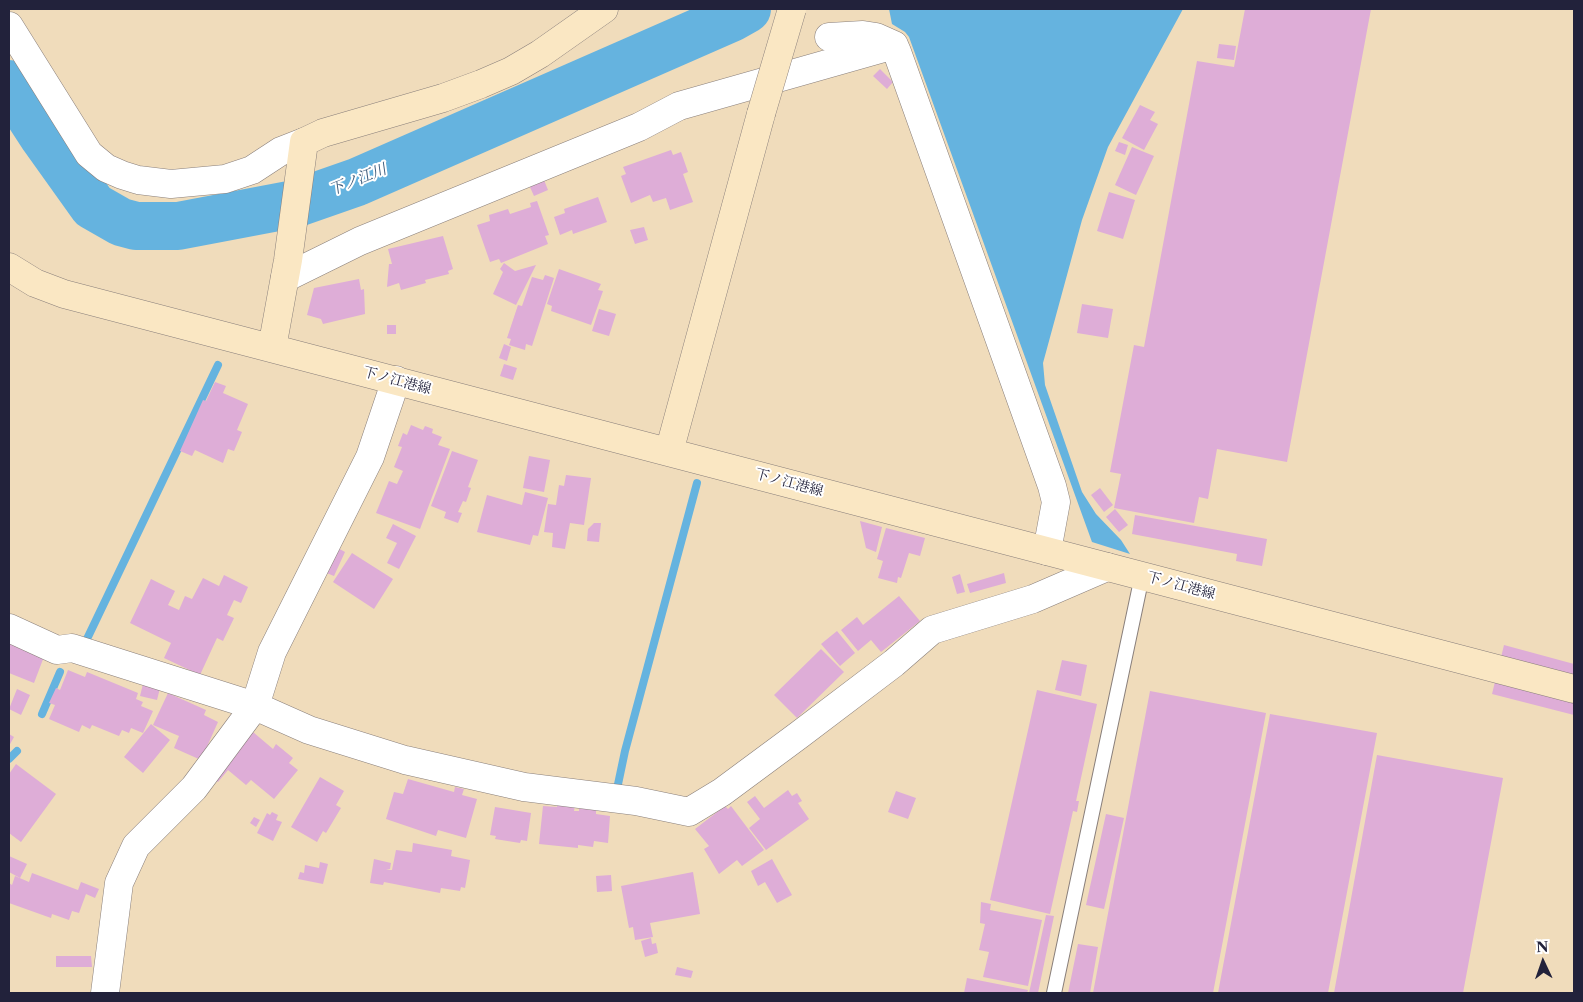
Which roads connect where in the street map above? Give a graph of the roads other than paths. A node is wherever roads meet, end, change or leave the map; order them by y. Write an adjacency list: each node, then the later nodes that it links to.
1 (604, 9): 6 (main road)
2 (792, 9): 11 (main road, bridge)
3 (9, 26): 6 (street)
4 (829, 37): 5 (street)
5 (894, 46): 8 (street); 12 (street)
6 (304, 146): 8 (main road)
7 (9, 267): 9 (main road, 下ノ江港線)
8 (287, 269): 9 (main road)
9 (272, 348): 10 (main road, 下ノ江港線)
10 (396, 380): 11 (main road, 下ノ江港線); 17 (street)
11 (669, 452): 12 (main road, 下ノ江港線)
12 (1047, 551): 13 (main road, 下ノ江港線)
13 (1107, 567): 14 (main road, 下ノ江港線); 17 (street)
14 (1142, 576): 16 (main road, 下ノ江港線); 19 (lane)
15 (9, 628): 17 (street)
16 (1574, 689)
17 (254, 706): 18 (street)
18 (105, 993)
19 (1054, 993)

